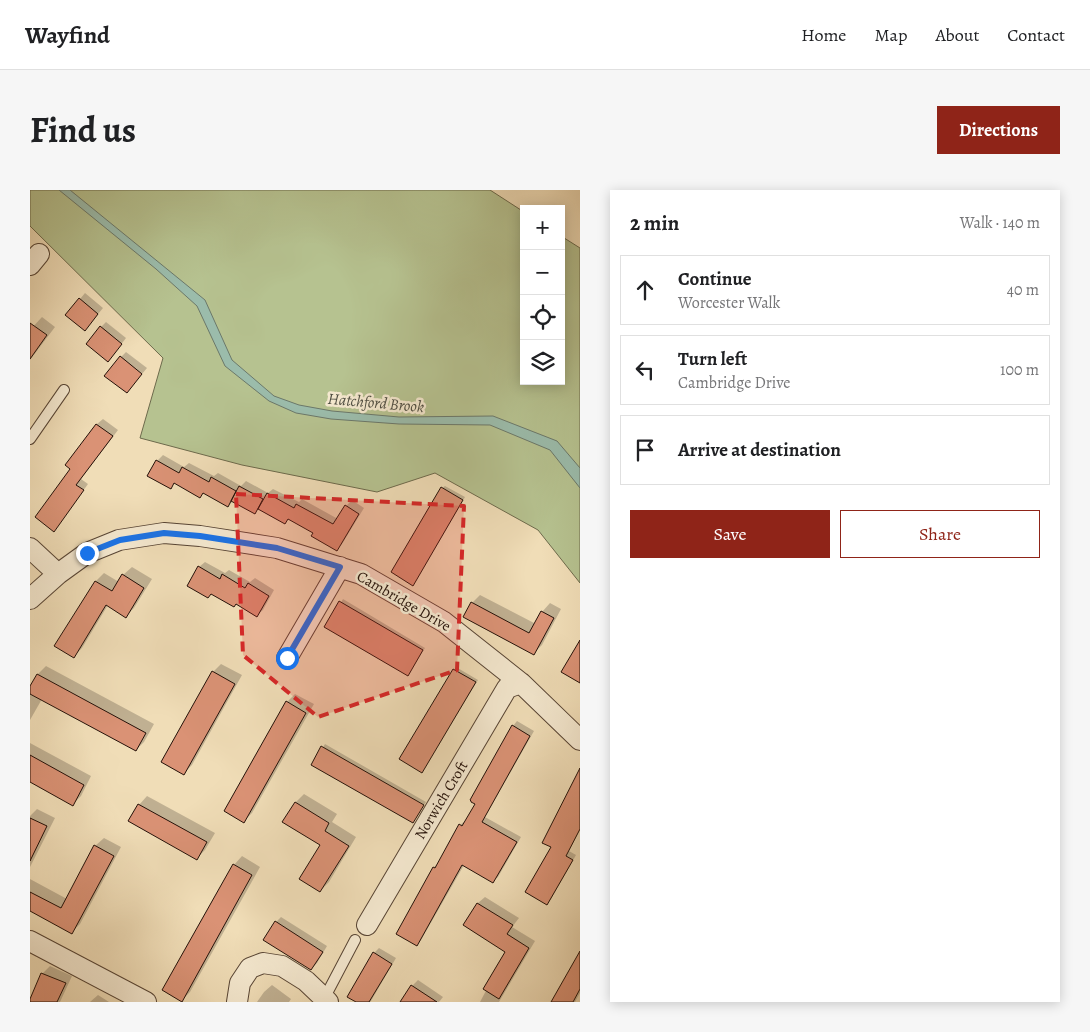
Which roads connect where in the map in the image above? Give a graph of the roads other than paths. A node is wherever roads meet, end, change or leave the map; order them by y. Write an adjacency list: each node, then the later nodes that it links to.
1 (64, 390): 2 (lane)
2 (30, 438)
3 (30, 548): 5 (street)
4 (340, 567): 5 (street, Cambridge Drive); 7 (street); 8 (street, Cambridge Drive)
5 (58, 574): 6 (street, Cambridge Drive)
6 (30, 599)
7 (287, 658)
8 (521, 682): 9 (street, Cambridge Drive); 10 (street, Norwich Croft)
9 (580, 740)
10 (361, 932): 12 (lane)
11 (30, 941): 13 (street)
12 (326, 1001): 14 (street)
13 (146, 1002)
14 (237, 1002)

